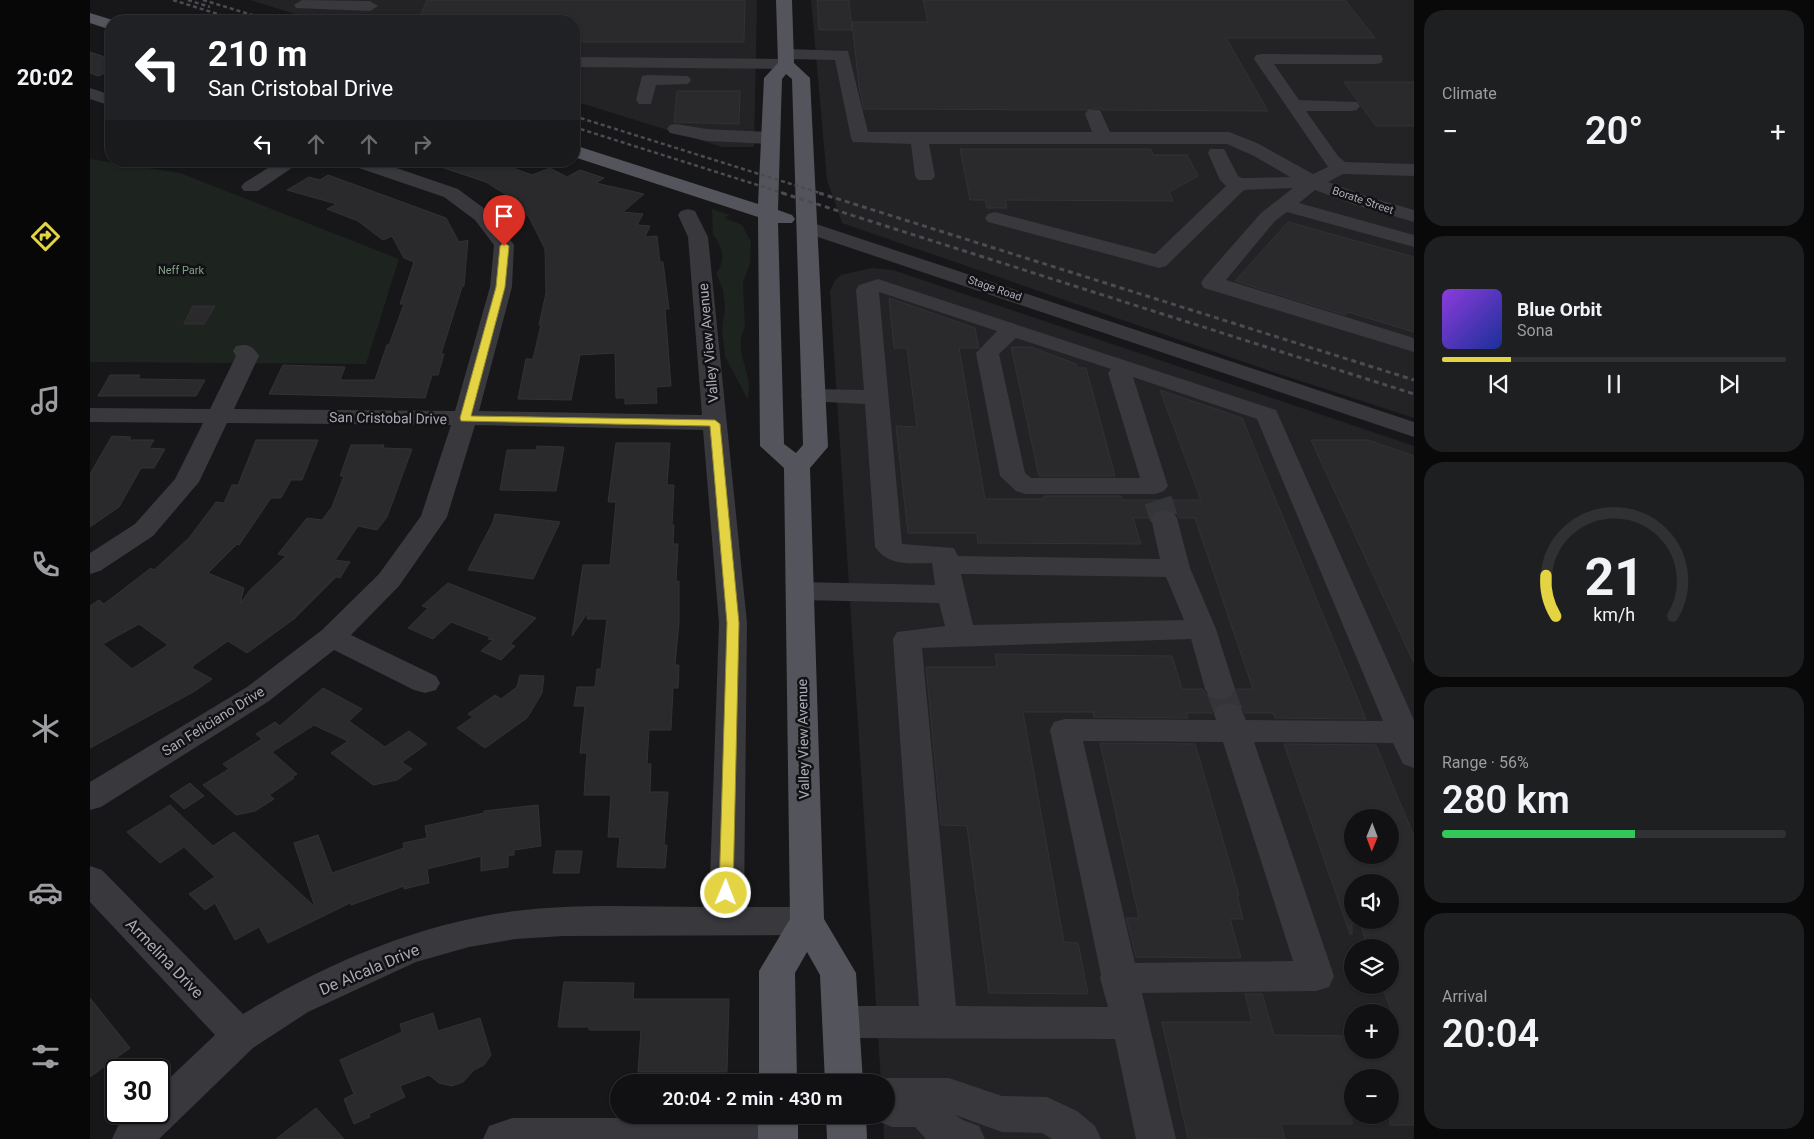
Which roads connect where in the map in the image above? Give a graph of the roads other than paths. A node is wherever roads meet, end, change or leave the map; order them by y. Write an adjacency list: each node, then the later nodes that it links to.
1 (784, 0): 6 (main road)
2 (302, 5): 3 (street)
3 (370, 9)
4 (90, 18): 5 (main road)
5 (105, 23)
6 (786, 59): 9 (street); 19 (main road); 20 (street); 37 (main road)
7 (1375, 59): 10 (street)
8 (580, 62): 9 (street)
9 (746, 64): 14 (street)
10 (1283, 89): 11 (street); 15 (street)
11 (1340, 89)
12 (90, 93): 13 (street)
13 (105, 99)
14 (645, 100)
15 (1294, 105): 17 (street); 17 (street)
16 (1094, 114): 21 (street)
17 (1306, 124): 26 (street)
18 (676, 129): 19 (street)
19 (771, 138): 33 (main road)
20 (919, 138): 21 (street); 28 (street)
21 (1103, 138): 29 (street)
22 (580, 153): 33 (main road, Stage Road)
23 (1218, 153): 30 (street)
24 (283, 167): 31 (street)
25 (375, 167): 51 (street, San Feliciano Drive)
26 (1340, 168): 27 (street); 29 (street)
27 (1414, 170)
28 (925, 176)
29 (1313, 182): 30 (street); 32 (street); 35 (street, Borate Street)
30 (1239, 184): 36 (street)
31 (251, 186)
32 (1284, 206): 38 (street); 41 (street)
33 (768, 214): 37 (main road, Stage Road); 54 (main road)
34 (688, 215): 52 (street, Valley View Avenue)
35 (1414, 216)
36 (995, 218)
37 (807, 227): 39 (street, Stage Road); 46 (main road)
38 (1411, 234)
39 (1090, 321): 42 (street); 45 (street, Stage Road)
40 (1012, 329): 42 (street); 47 (street); 55 (street)
41 (1414, 345)
42 (1065, 346): 44 (street)
43 (244, 351): 50 (street)
44 (1126, 367): 48 (street); 55 (street)
45 (1259, 378): 48 (street); 53 (street, Stage Road)
46 (813, 396): 47 (street); 54 (main road)
47 (878, 397): 58 (street)
48 (1239, 404): 65 (street)
49 (90, 416): 50 (street, San Cristobal Drive)
50 (220, 416): 51 (street, San Cristobal Drive); 56 (street)
51 (465, 418): 52 (street, San Cristobal Drive); 62 (street, San Feliciano Drive)
52 (715, 424): 68 (street, Valley View Avenue)
53 (1414, 430)
54 (797, 466): 59 (main road, Valley View Avenue)
55 (1159, 501): 57 (street)
56 (90, 565)
57 (1176, 568): 58 (street); 60 (street)
58 (948, 580): 59 (street); 61 (street)
59 (800, 591): 69 (main road, Valley View Avenue)
60 (1202, 629): 61 (street); 64 (street)
61 (962, 635): 73 (street)
62 (332, 637): 63 (street); 66 (street, San Feliciano Drive)
63 (425, 683)
64 (1228, 711): 65 (street); 70 (street); 70 (street)
65 (1409, 744)
66 (90, 798)
67 (90, 880): 74 (street, Armelina Drive)
68 (726, 921): 69 (street, De Alcala Drive); 74 (street, De Alcala Drive)
69 (807, 921): 71 (main road, Valley View Avenue); 75 (main road)
70 (1118, 978): 72 (street)
71 (841, 1022): 73 (street); 76 (main road, Valley View Avenue)
72 (1129, 1023): 73 (street); 87 (street)
73 (938, 1024)
74 (240, 1036): 82 (street, De Alcala Drive)
75 (778, 1074)
76 (844, 1074)
77 (895, 1095): 86 (street)
78 (895, 1109): 85 (street)
79 (846, 1124): 84 (main road)
80 (778, 1130): 81 (street)
81 (552, 1137): 83 (street)
82 (132, 1139)
83 (503, 1139)
84 (847, 1139)
85 (965, 1139)
86 (1081, 1139)
87 (1156, 1139)

